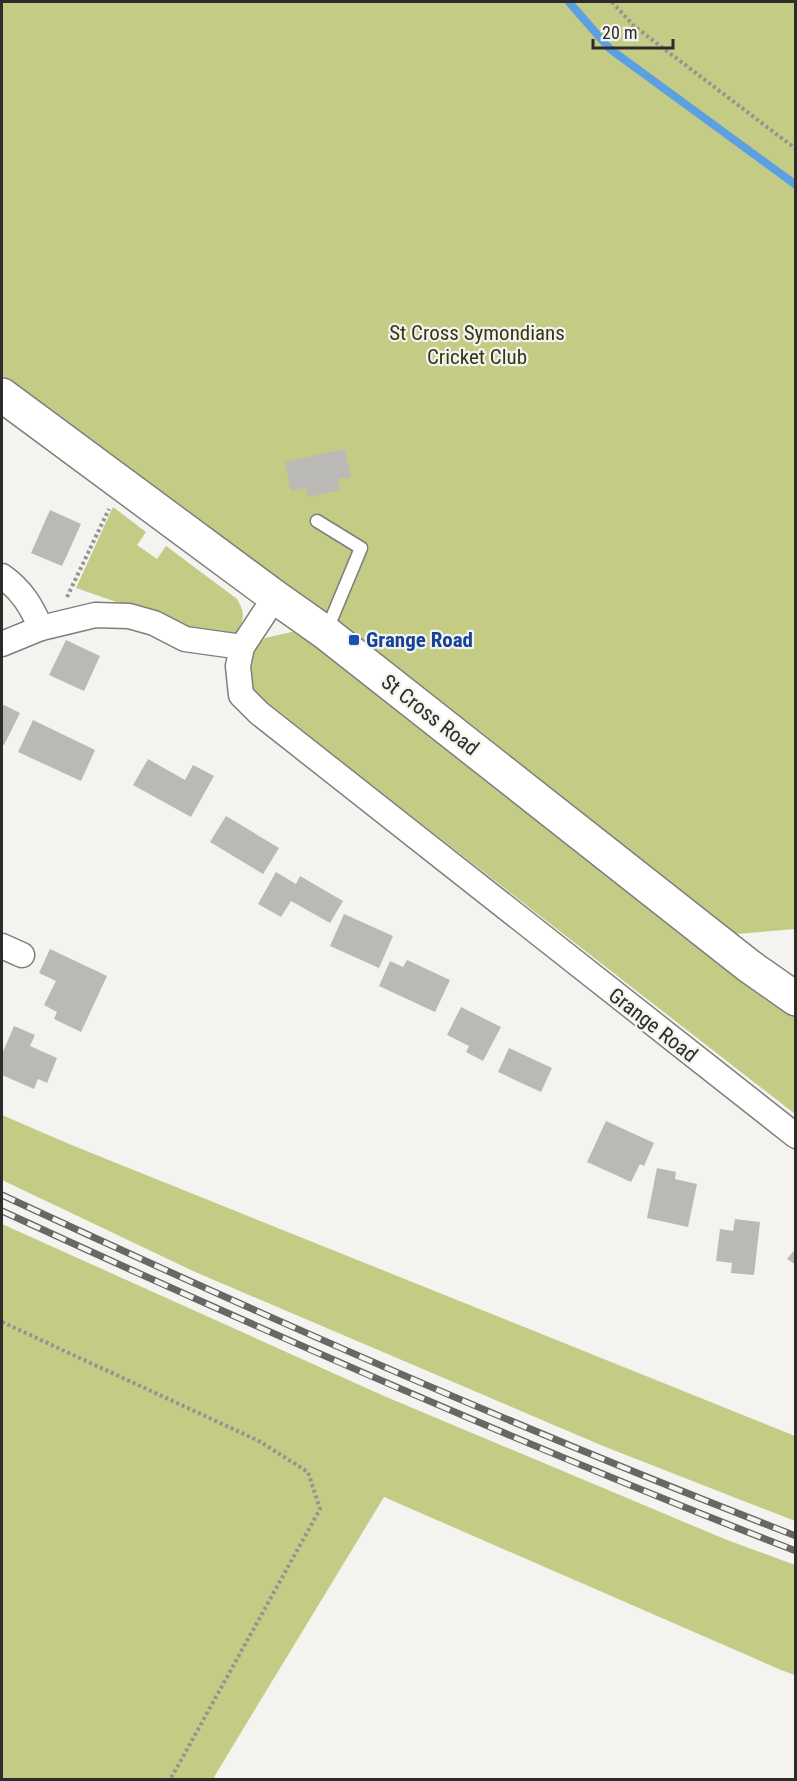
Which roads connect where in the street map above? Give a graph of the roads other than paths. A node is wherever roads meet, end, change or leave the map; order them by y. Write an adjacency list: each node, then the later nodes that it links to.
1 (2, 395): 4 (main road, St Cross Road)
2 (317, 521): 6 (lane)
3 (2, 576): 5 (street)
4 (275, 597): 6 (main road, St Cross Road); 8 (street, Grange Road)
5 (41, 628): 7 (street); 8 (street)
6 (326, 633): 9 (main road, St Cross Road)
7 (2, 644)
8 (242, 647): 10 (street, Grange Road)
9 (795, 999)
10 (795, 1136)

